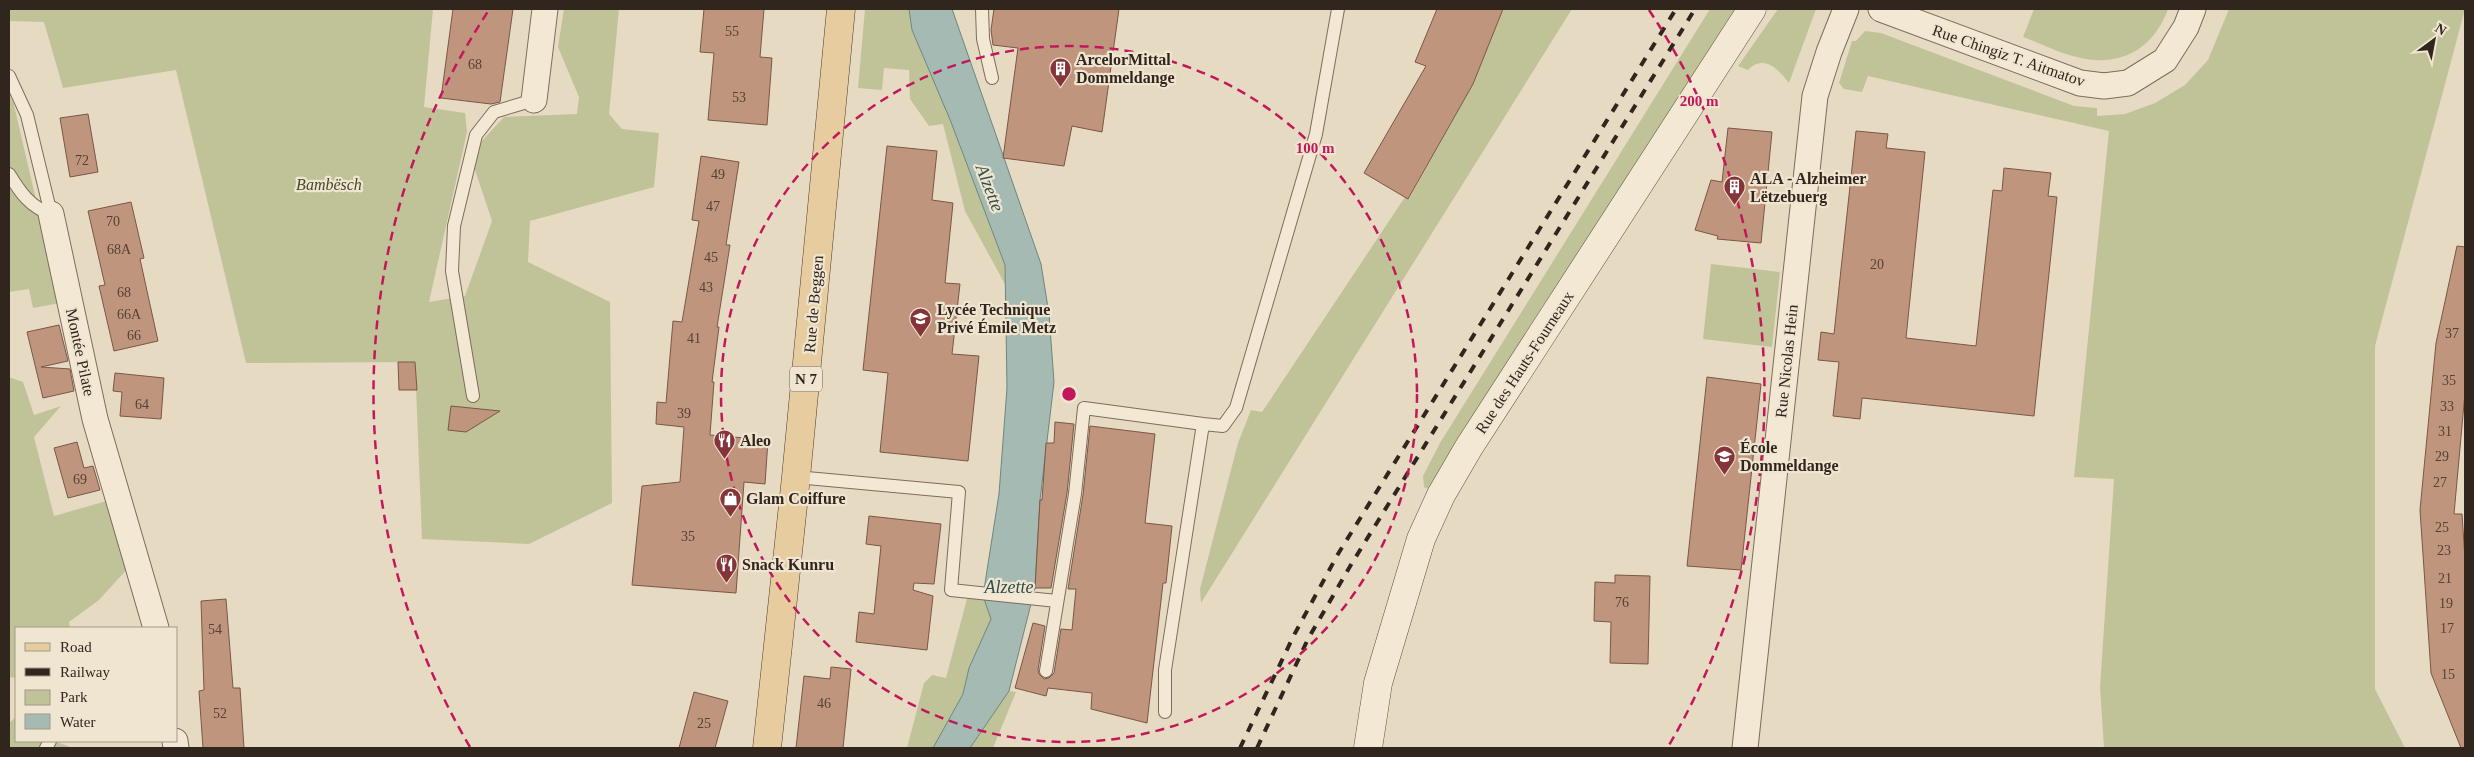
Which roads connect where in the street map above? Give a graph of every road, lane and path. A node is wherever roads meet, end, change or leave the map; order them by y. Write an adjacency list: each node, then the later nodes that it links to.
1 (545, 9): 11 (street)
2 (841, 9): 16 (main road, Rue de Beggen / N 7)
3 (982, 9): 10 (lane)
4 (1338, 9): 15 (lane)
5 (1752, 9): 22 (street, Rue des Hauts-Fourneaux)
6 (1846, 9): 23 (street, Rue Nicolas Hein)
7 (1882, 9): 8 (street, Rue Chingiz T. Aitmatov)
8 (2193, 9)
9 (9, 76): 13 (lane, Montée Pilate)
10 (992, 78)
11 (534, 100): 14 (lane)
12 (9, 174): 13 (lane)
13 (51, 214): 18 (street, Montée Pilate)
14 (473, 396)
15 (1203, 424): 17 (lane); 20 (lane)
16 (796, 478): 17 (lane); 21 (main road, Rue de Beggen / N 7)
17 (1056, 601): 19 (lane)
18 (156, 627)
19 (1046, 671)
20 (1165, 712)
21 (767, 748)
22 (1368, 748)
23 (1745, 748)

